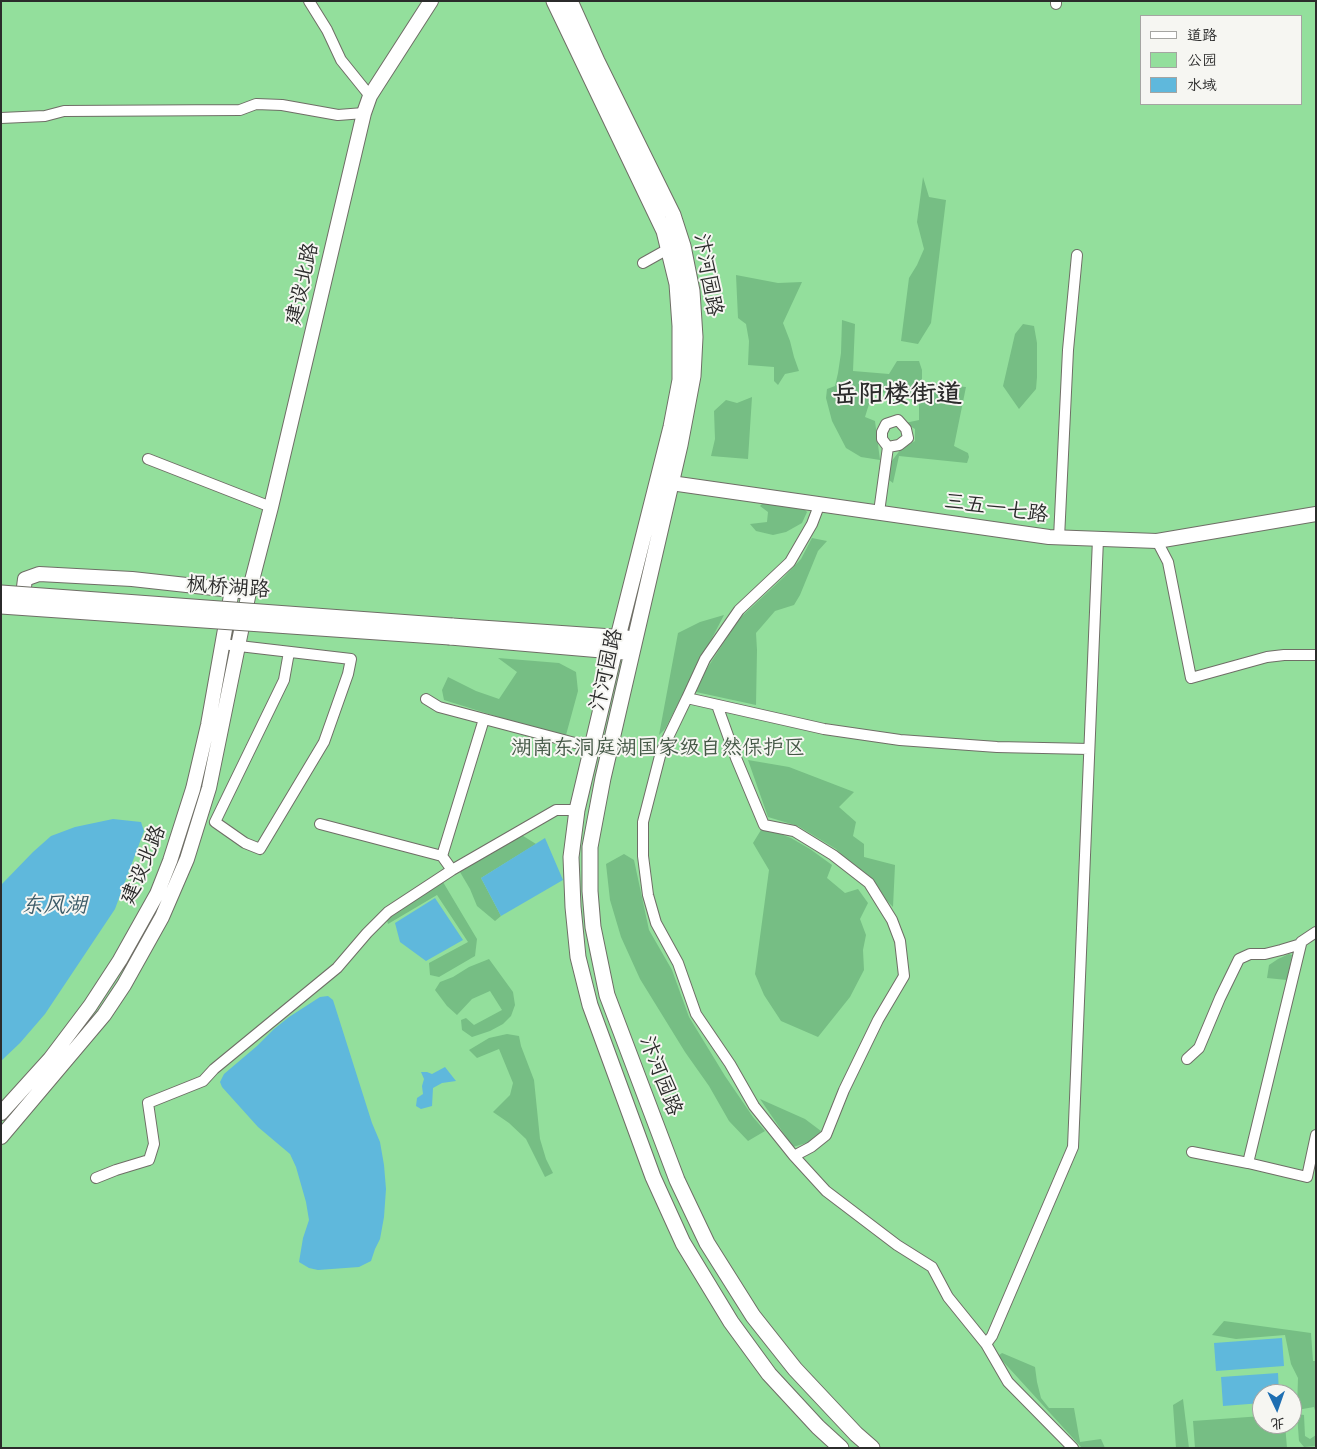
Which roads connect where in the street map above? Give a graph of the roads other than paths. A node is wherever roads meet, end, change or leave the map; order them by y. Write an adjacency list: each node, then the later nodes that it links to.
1 (309, 1): 5 (street)
2 (431, 1): 5 (main road, 建设北路)
3 (554, 1): 8 (main road, 汴河园路)
4 (570, 1): 13 (main road, 汴河园路)
5 (370, 96): 6 (main road, 建设北路)
6 (364, 113): 7 (street); 15 (main road, 建设北路)
7 (1, 118)
8 (668, 249): 10 (street); 18 (main road, 汴河园路)
9 (1077, 255): 20 (street)
10 (643, 263)
11 (888, 447): 16 (street)
12 (148, 458): 15 (street)
13 (671, 483): 14 (main road, 三五一七路); 19 (main road, 汴河园路)
14 (820, 503): 16 (main road, 三五一七路); 35 (street)
15 (271, 508): 25 (main road, 建设北路)
16 (879, 512): 20 (main road, 三五一七路)
17 (1316, 514): 22 (main road, 三五一七路)
18 (644, 532): 19 (main road); 30 (main road, 汴河园路)
19 (659, 536): 31 (main road, 汴河园路)
20 (1058, 538): 21 (main road, 三五一七路)
21 (1098, 539): 22 (main road, 三五一七路); 40 (street)
22 (1157, 541): 34 (street)
23 (232, 590): 25 (main road); 26 (main road); 29 (main road, 建设北路)
24 (1, 592): 26 (main road, 枫桥湖路, bridge)
25 (249, 592): 32 (main road, 建设北路)
26 (24, 594): 28 (main road, 枫桥湖路, bridge)
27 (1, 606): 28 (main road, 枫桥湖路, bridge)
28 (451, 632): 30 (main road)
29 (222, 644): 32 (street); 48 (main road, 建设北路)
30 (616, 644): 31 (main road); 41 (main road, 汴河园路)
31 (634, 645): 57 (main road, 汴河园路)
32 (238, 646): 33 (street); 50 (main road, 建设北路)
33 (289, 652): 33 (street)
34 (1316, 654)
35 (687, 698): 37 (street); 52 (street)
36 (426, 699): 38 (street)
37 (717, 705): 40 (street); 52 (street)
38 (484, 719): 39 (street); 43 (street)
39 (575, 743)
40 (1090, 749): 55 (street)
41 (577, 810): 44 (street); 56 (main road, 汴河园路)
42 (320, 824): 43 (street)
43 (442, 856): 44 (street)
44 (452, 870): 54 (street)
45 (1316, 932): 46 (street)
46 (1300, 944): 47 (street); 53 (street)
47 (1187, 1059)
48 (1, 1114)
49 (1316, 1135): 53 (street)
50 (1, 1136)
51 (1192, 1152): 53 (street)
52 (794, 1156): 55 (street)
53 (1248, 1163)
54 (96, 1178)
55 (986, 1344): 58 (street)
56 (840, 1448)
57 (872, 1448)
58 (1073, 1448)

